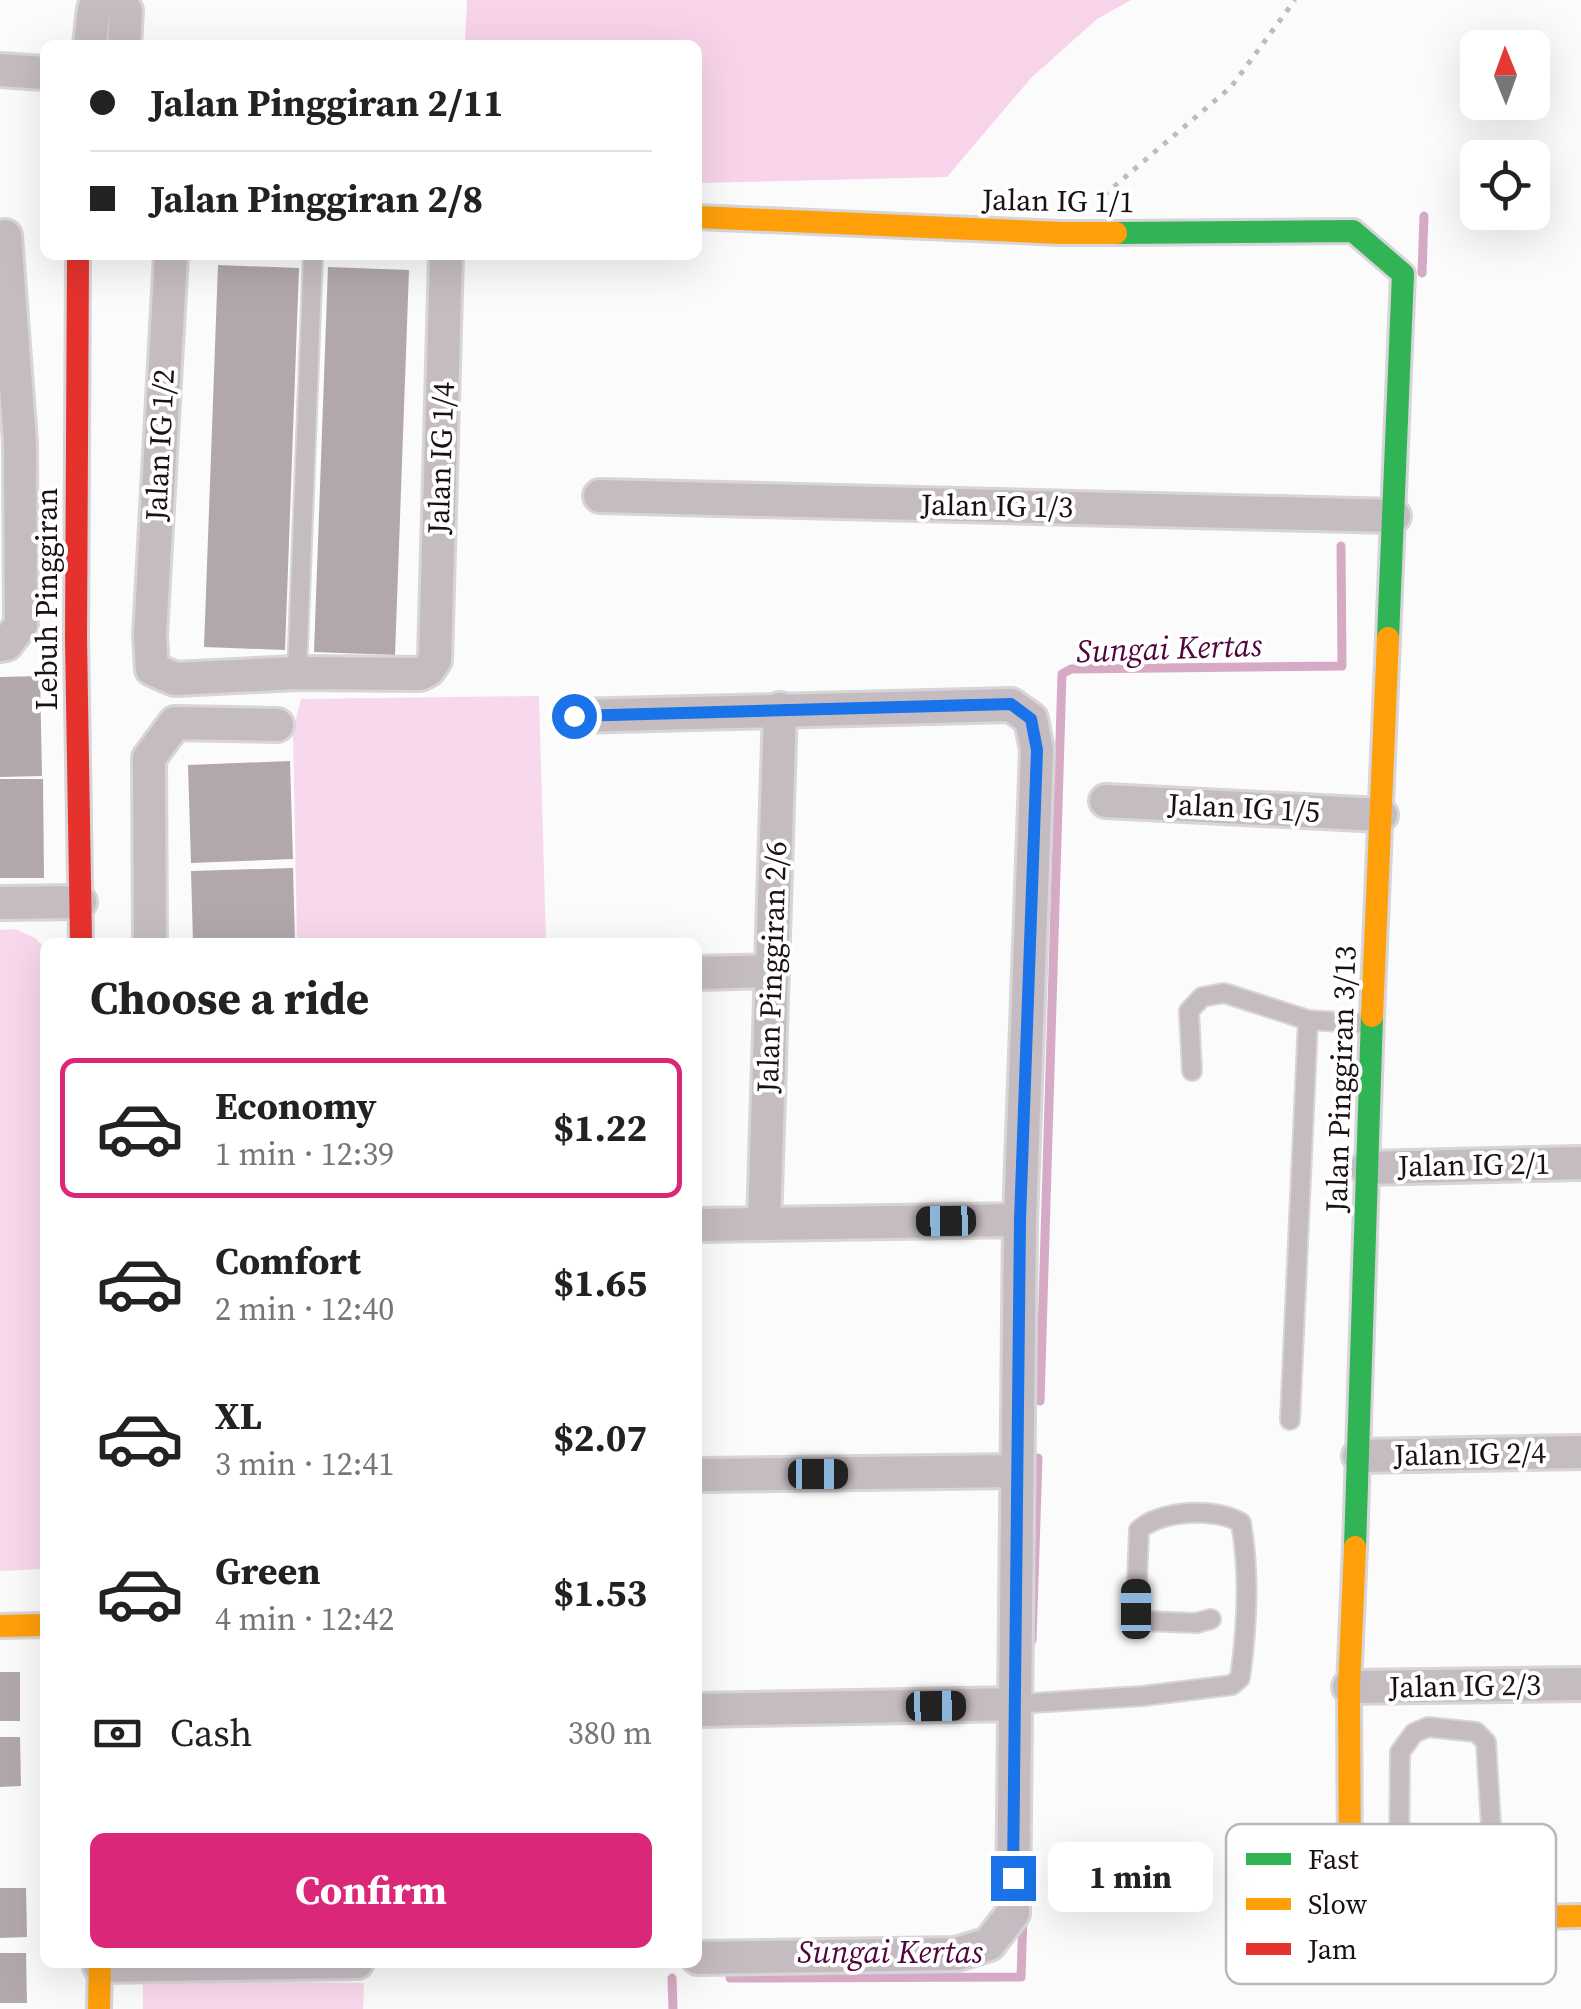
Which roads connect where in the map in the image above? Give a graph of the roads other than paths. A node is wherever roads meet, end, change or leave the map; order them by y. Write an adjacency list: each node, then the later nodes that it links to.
1 (101, 0): 3 (street)
2 (117, 0): 4 (street)
3 (91, 40)
4 (124, 40)
5 (0, 70): 6 (street)
6 (40, 73)
7 (702, 216): 13 (street, Jalan IG 1/1)
8 (4, 236): 16 (street)
9 (78, 260): 23 (street, Lebuh Pinggiran)
10 (171, 260): 17 (street, Jalan IG 1/2)
11 (313, 260): 17 (lane)
12 (446, 260): 17 (street, Jalan IG 1/4)
13 (1403, 274): 15 (street, Jalan Pinggiran 3/13)
14 (600, 496): 15 (street, Jalan IG 1/3)
15 (1394, 516): 22 (street, Jalan Pinggiran 3/13)
16 (10, 635)
17 (297, 673)
18 (780, 709): 19 (street); 27 (street, Jalan Pinggiran 2/6); 34 (street)
19 (574, 716)
20 (276, 724): 26 (street)
21 (1106, 802): 22 (street, Jalan IG 1/5)
22 (1381, 815): 30 (street, Jalan Pinggiran 3/13)
23 (80, 902): 24 (street); 25 (street, Lebuh Pinggiran)
24 (0, 903)
25 (81, 938)
26 (150, 938)
27 (772, 971): 28 (street); 35 (street, Jalan Pinggiran 2/6)
28 (702, 973)
29 (1308, 1020): 30 (lane); 31 (lane); 37 (lane)
30 (1372, 1024): 33 (street, Jalan Pinggiran 3/13)
31 (1192, 1071)
32 (1581, 1163): 33 (street, Jalan IG 2/1)
33 (1366, 1168): 39 (street, Jalan Pinggiran 3/13)
34 (1020, 1220): 35 (street); 40 (street)
35 (764, 1224): 36 (street)
36 (702, 1226)
37 (1290, 1420)
38 (1581, 1452): 39 (street, Jalan IG 2/4)
39 (1359, 1456): 46 (street, Jalan Pinggiran 3/13)
40 (1018, 1472): 41 (street); 47 (street)
41 (702, 1475)
42 (1211, 1620): 47 (lane)
43 (0, 1626): 44 (street)
44 (40, 1626)
45 (1581, 1684): 46 (street, Jalan IG 2/3)
46 (1349, 1687): 49 (street, Jalan Pinggiran 3/13)
47 (1015, 1704): 48 (street); 54 (street)
48 (702, 1710)
49 (1350, 1824)
50 (1399, 1824): 51 (lane)
51 (1491, 1824)
52 (1581, 1916): 53 (street)
53 (1556, 1917)
54 (702, 1958)
55 (100, 1968): 56 (street)
56 (99, 2009)

